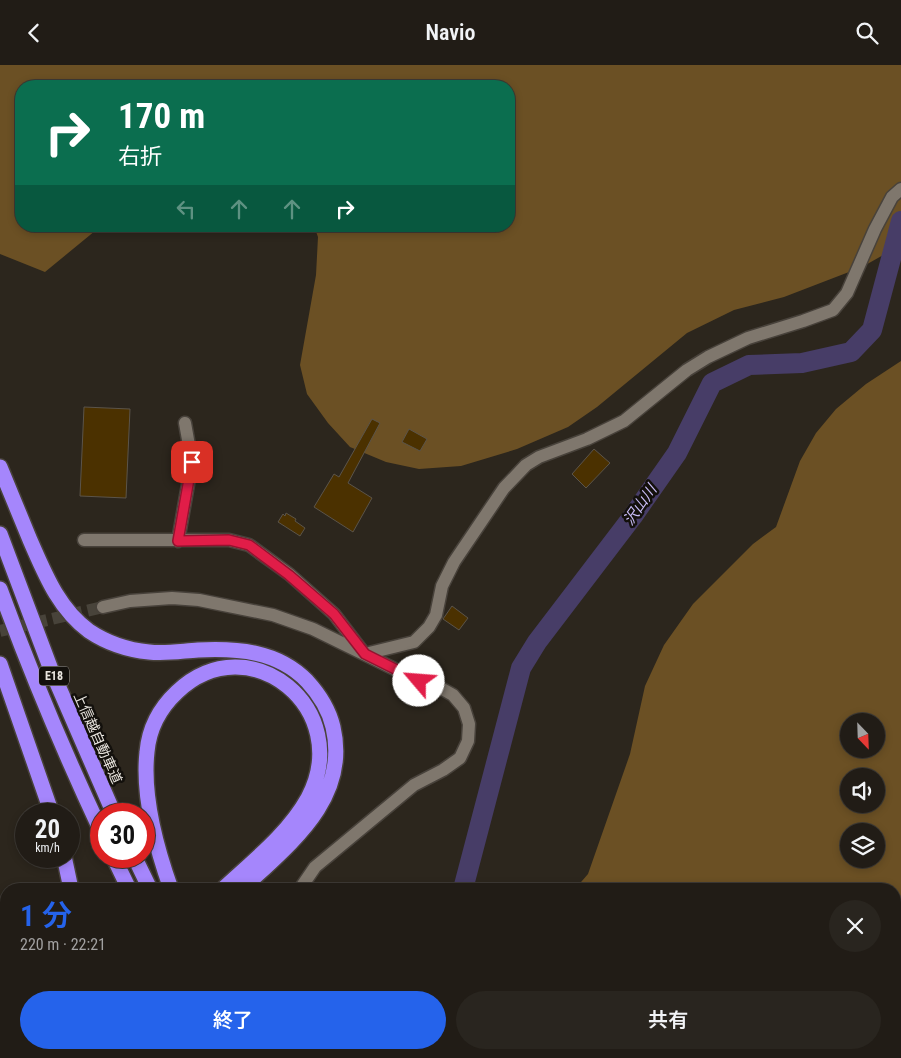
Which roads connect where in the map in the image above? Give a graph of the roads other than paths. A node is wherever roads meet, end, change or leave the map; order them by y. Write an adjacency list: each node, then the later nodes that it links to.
1 (901, 189): 9 (street)
2 (185, 423): 6 (street)
3 (0, 467): 22 (highway)
4 (0, 535): 12 (highway, 上信越自動車道 / E18)
5 (84, 541): 6 (street)
6 (178, 541): 9 (street)
7 (0, 589): 13 (highway, E18)
8 (103, 607): 9 (street)
9 (365, 654): 23 (street)
10 (0, 664): 11 (highway)
11 (48, 803)
12 (109, 803)
13 (90, 806)
14 (67, 868): 17 (highway)
15 (119, 868): 18 (highway)
16 (140, 868): 19 (highway)
17 (71, 883)
18 (126, 883)
19 (147, 883)
20 (168, 883): 21 (highway)
21 (229, 883)
22 (248, 883)
23 (304, 883)

